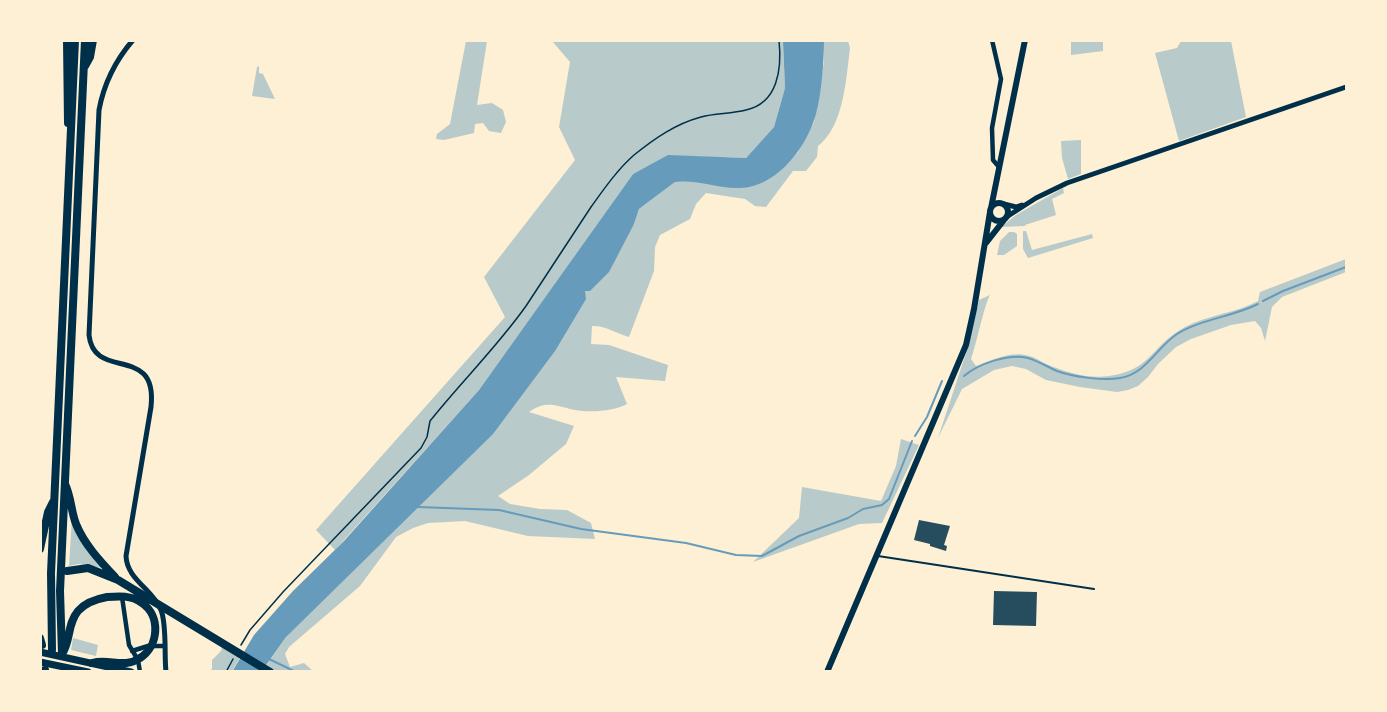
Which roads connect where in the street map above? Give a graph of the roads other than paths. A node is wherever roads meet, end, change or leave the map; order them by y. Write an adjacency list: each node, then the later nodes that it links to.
1 (67, 40): 10 (highway)
2 (75, 40): 10 (highway)
3 (85, 40): 8 (highway)
4 (93, 40): 8 (highway)
5 (133, 40): 27 (street)
6 (992, 40): 11 (street)
7 (1024, 40): 11 (main road)
8 (84, 67): 18 (highway)
9 (1347, 87): 14 (street)
10 (71, 133): 19 (highway)
11 (999, 167): 12 (main road)
12 (996, 185): 13 (main road); 15 (main road)
13 (1003, 203): 14 (street); 15 (main road); 16 (main road)
14 (1026, 204): 16 (street)
15 (990, 210): 16 (main road); 17 (main road)
16 (1006, 218): 17 (main road)
17 (984, 246): 21 (main road)
18 (64, 483): 23 (highway); 31 (highway)
19 (54, 498): 20 (highway); 28 (highway)
20 (40, 549)
21 (877, 556): 24 (lane); 37 (main road)
22 (67, 572): 23 (highway)
23 (118, 580): 36 (highway)
24 (1094, 589)
25 (122, 594): 29 (street)
26 (41, 645): 31 (highway)
27 (164, 646): 29 (street); 35 (street)
28 (52, 650)
29 (132, 651): 34 (street)
30 (40, 662): 32 (highway)
31 (92, 663): 33 (highway)
32 (88, 672)
33 (131, 672)
34 (140, 672)
35 (166, 672)
36 (270, 672)
37 (827, 672)

